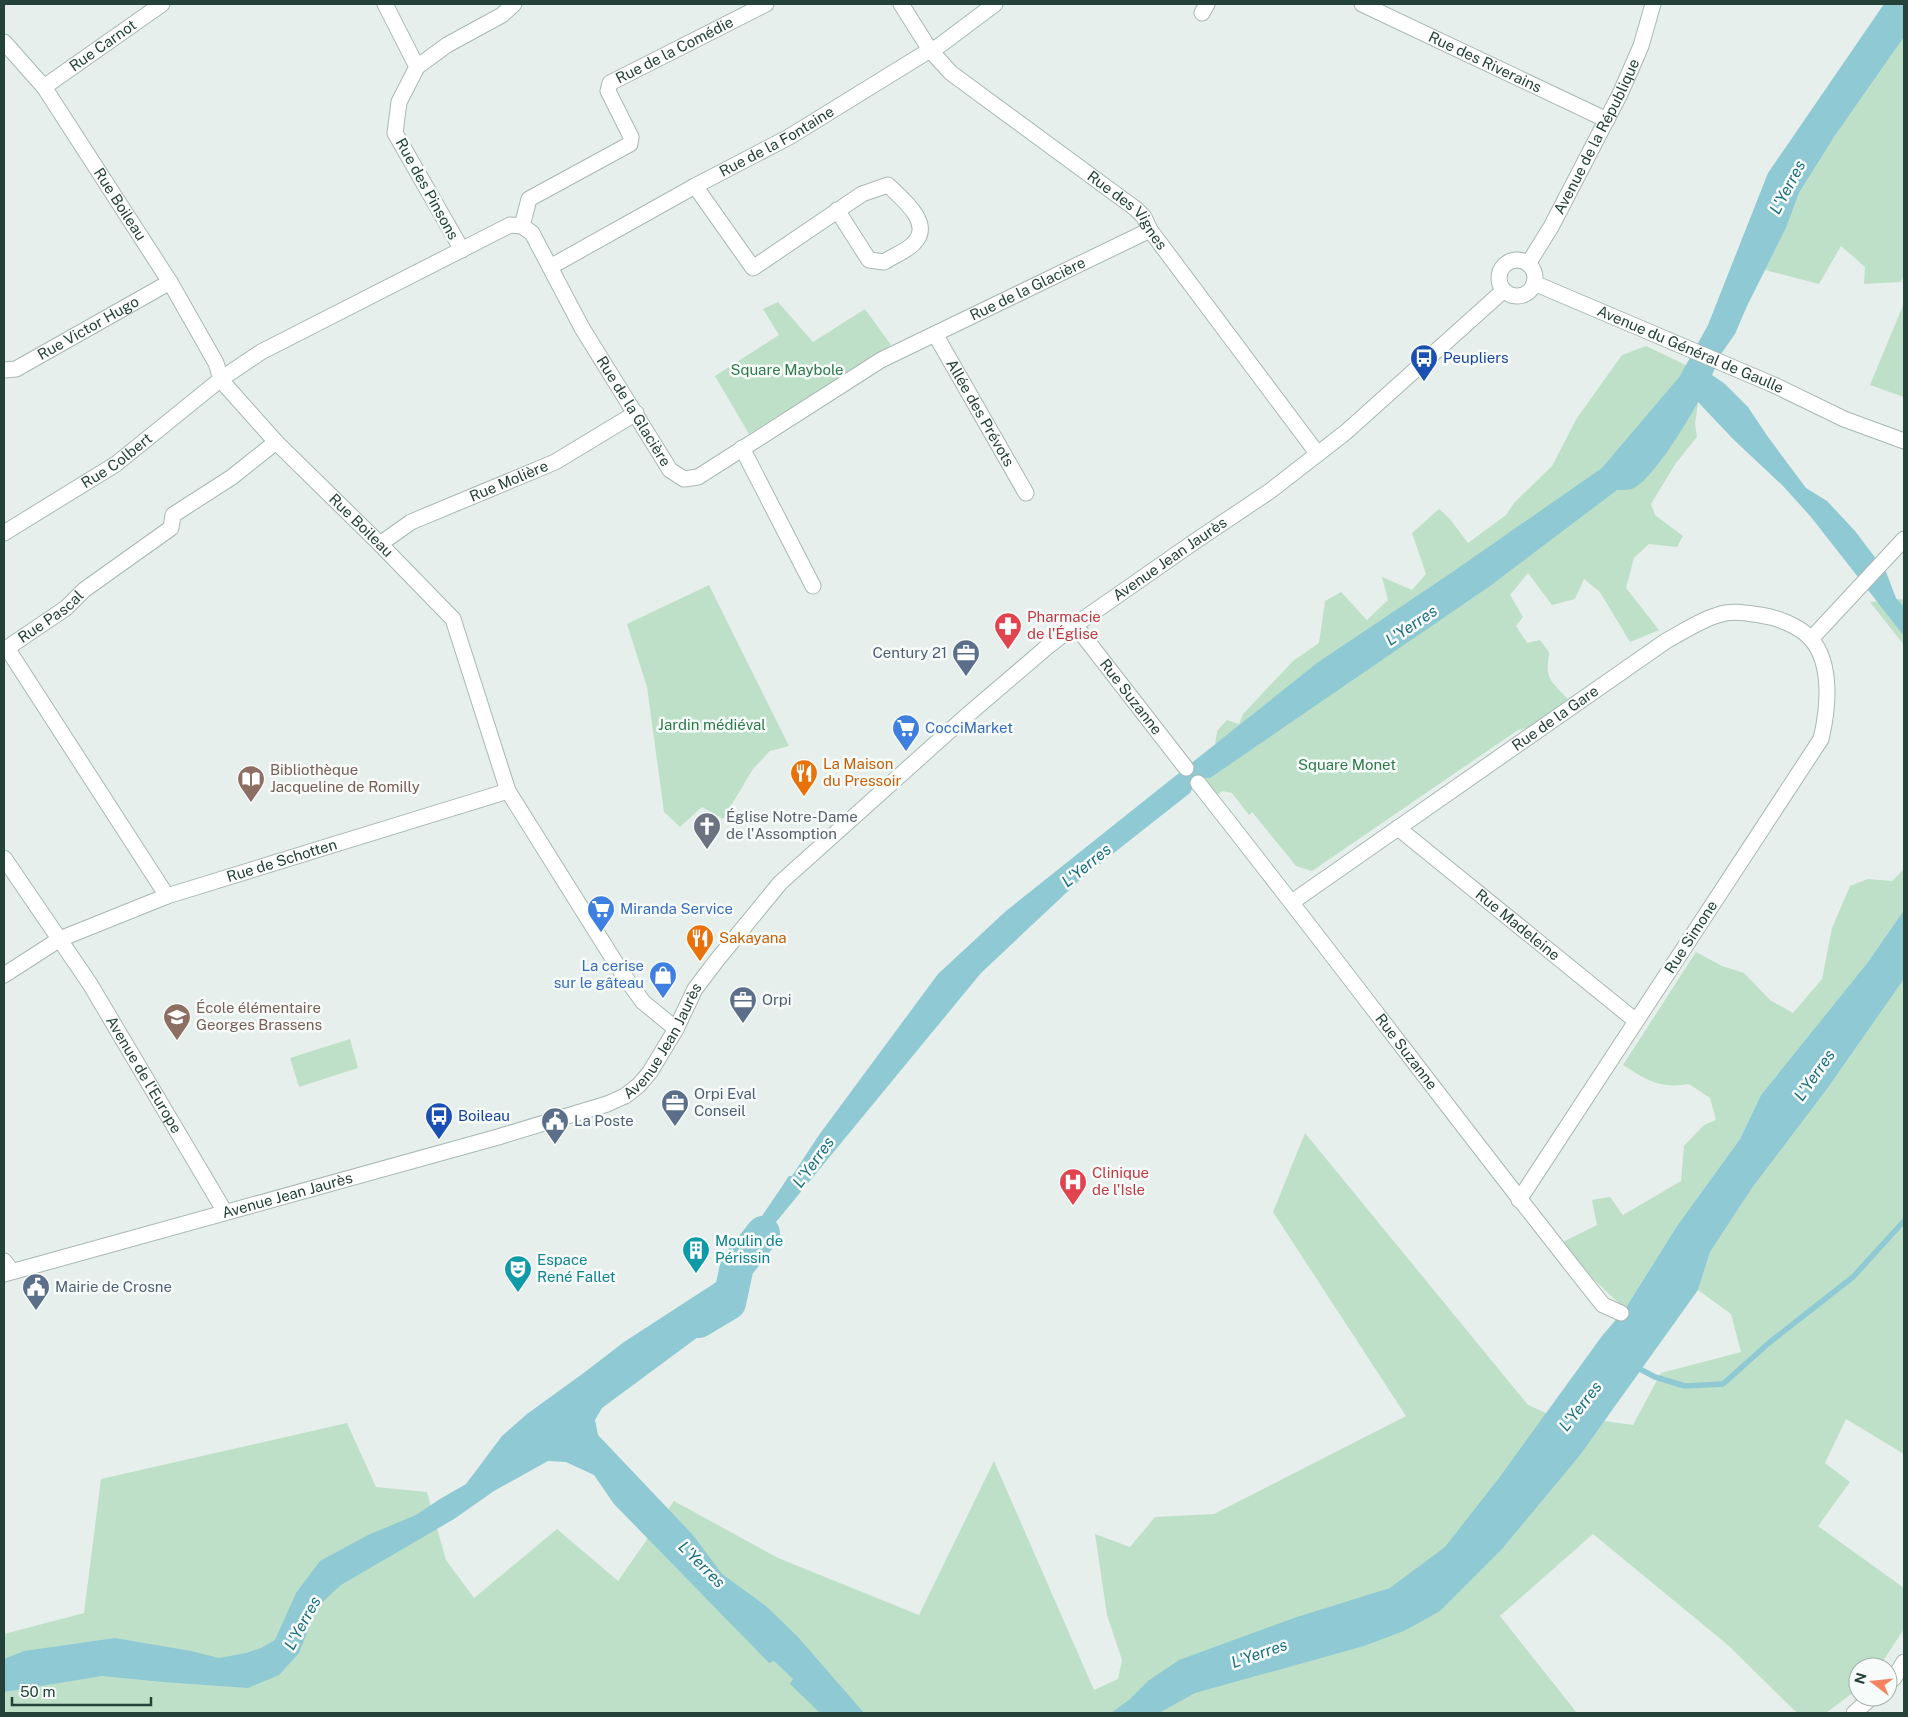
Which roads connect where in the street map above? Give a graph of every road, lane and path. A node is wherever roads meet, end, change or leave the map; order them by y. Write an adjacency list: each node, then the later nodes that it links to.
1 (162, 4): 12 (street, Rue Carnot)
2 (385, 4): 11 (street)
3 (514, 4): 11 (street, Rue des Pinsons)
4 (766, 4): 16 (street, Rue de la Comédie)
5 (901, 4): 10 (street, Rue des Vignes)
6 (995, 4): 10 (street, Rue de la Fontaine)
7 (1362, 4): 13 (street, Rue des Riverains)
8 (1653, 4): 13 (street, Avenue de la République)
9 (4, 42): 12 (street, Rue Boileau)
10 (930, 50): 14 (street, Rue de la Fontaine); 17 (street, Rue des Vignes)
11 (417, 68): 18 (street, Rue des Pinsons)
12 (44, 87): 21 (street, Rue Boileau)
13 (1607, 120): 19 (street, Avenue de la République)
14 (694, 186): 15 (street); 20 (street, Rue de la Fontaine)
15 (837, 210): 15 (street)
16 (522, 226): 18 (street); 20 (street, Rue de la Glacière)
17 (1150, 230): 24 (street, Rue de la Glacière); 31 (street, Rue des Vignes)
18 (462, 250): 26 (street)
19 (1528, 264): 22 (street); 23 (street)
20 (550, 267): 27 (street, Rue de la Glacière)
21 (170, 282): 25 (street, Rue Victor Hugo); 26 (street, Rue Boileau)
22 (1534, 282): 23 (street); 28 (street, Avenue du Général de Gaulle)
23 (1504, 291): 31 (street, Avenue Jean Jaurès)
24 (935, 334): 30 (street, Rue de la Glacière); 32 (street, Allée des Prévots)
25 (4, 370)
26 (221, 378): 29 (street, Rue Boileau); 33 (street, Rue Colbert)
27 (636, 413): 30 (street, Rue de la Glacière); 35 (street, Rue Molière)
28 (1904, 441)
29 (276, 442): 35 (street, Rue Boileau); 45 (street, Rue Pascal)
30 (742, 448): 36 (street)
31 (1317, 453): 37 (street, Avenue Jean Jaurès)
32 (1026, 493)
33 (4, 534)
34 (1904, 539): 38 (street)
35 (380, 544): 42 (street, Rue Boileau)
36 (813, 586)
37 (1075, 626): 40 (street, Rue Suzanne); 50 (street, Avenue Jean Jaurès)
38 (1811, 639): 39 (street, Rue de la Gare); 43 (street, Rue de la Gare)
39 (1824, 663): 49 (street, Rue Simone)
40 (1186, 768)
41 (1198, 783): 46 (street, Rue Suzanne)
42 (508, 791): 45 (street, Rue de Schotten); 50 (street, Rue Boileau)
43 (1398, 828): 46 (street, Rue de la Gare); 49 (street, Rue Madeleine)
44 (4, 858): 47 (street, Avenue de l'Europe)
45 (167, 896): 47 (street, Rue de Schotten)
46 (1292, 902): 51 (street, Rue Suzanne)
47 (60, 939): 48 (street, Rue de Schotten); 52 (street, Avenue de l'Europe)
48 (4, 975)
49 (1636, 1021): 51 (street, Rue Simone)
50 (676, 1028): 52 (street, Avenue Jean Jaurès)
51 (1519, 1200): 54 (street, Rue Suzanne)
52 (225, 1212): 53 (street, Avenue Jean Jaurès)
53 (6, 1269)
54 (1620, 1313)

